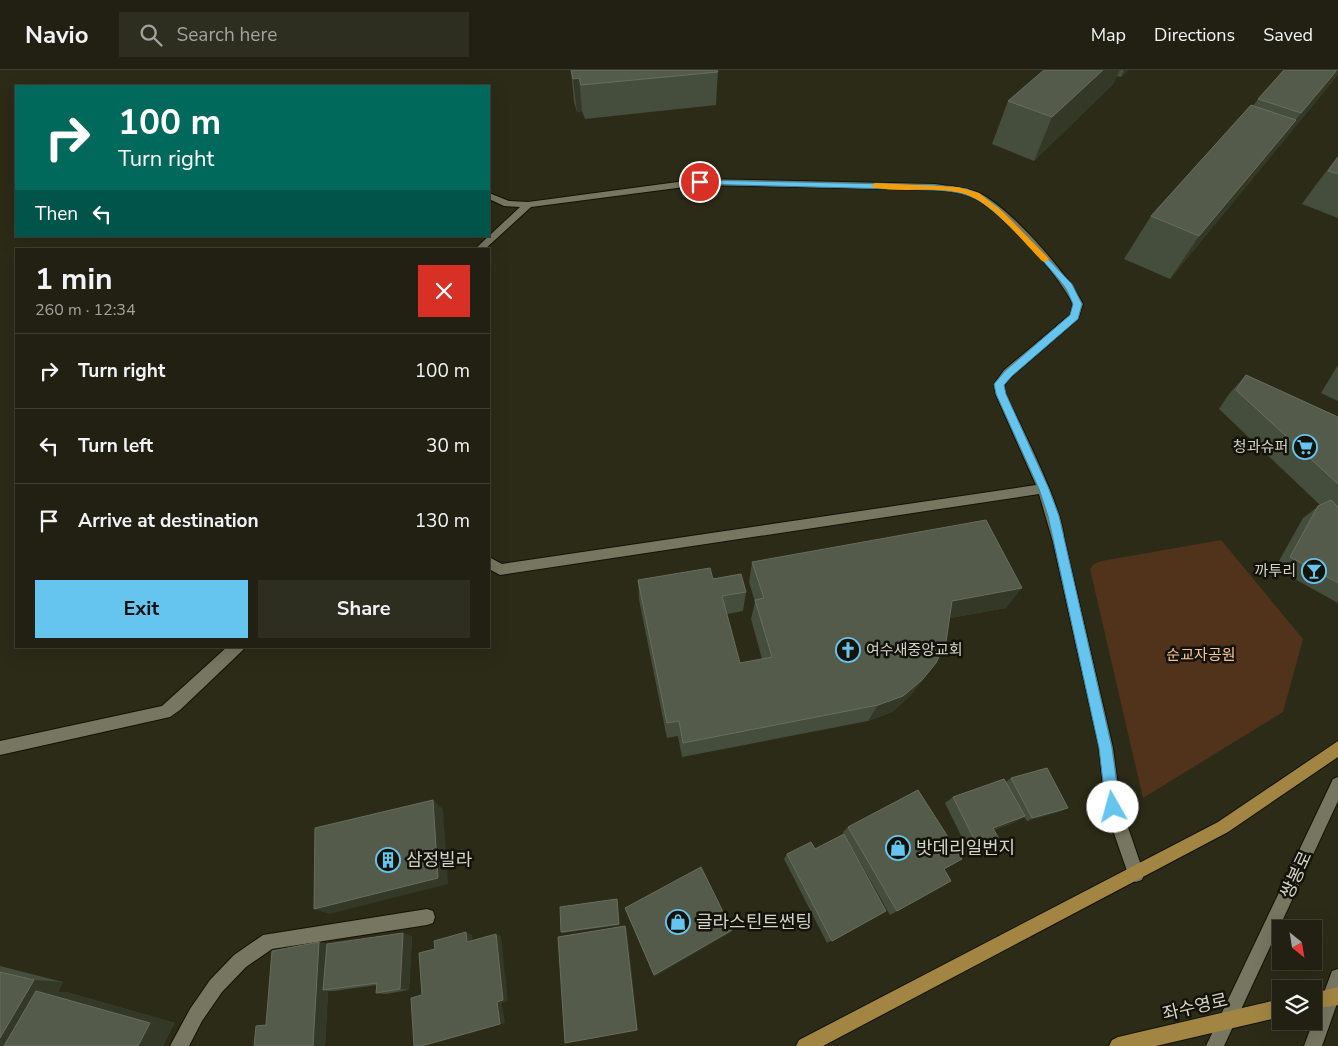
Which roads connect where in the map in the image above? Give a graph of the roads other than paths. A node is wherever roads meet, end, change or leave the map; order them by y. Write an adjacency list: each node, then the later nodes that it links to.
1 (490, 196): 2 (street)
2 (528, 205): 3 (street); 4 (street)
3 (480, 248)
4 (1044, 489): 5 (street); 10 (street)
5 (494, 571)
6 (236, 648): 7 (street)
7 (0, 748)
8 (1338, 748): 10 (main road)
9 (1338, 784): 15 (street, 쌍봉로)
10 (1136, 874): 17 (main road)
11 (427, 917): 16 (street)
12 (1338, 978): 13 (street)
13 (1328, 998): 20 (street)
14 (1272, 1010): 15 (main road, 좌수영로)
15 (1228, 1020): 18 (main road, 좌수영로); 19 (street, 쌍봉로)
16 (179, 1046)
17 (805, 1046)
18 (1118, 1046)
19 (1215, 1046)
20 (1313, 1046)

